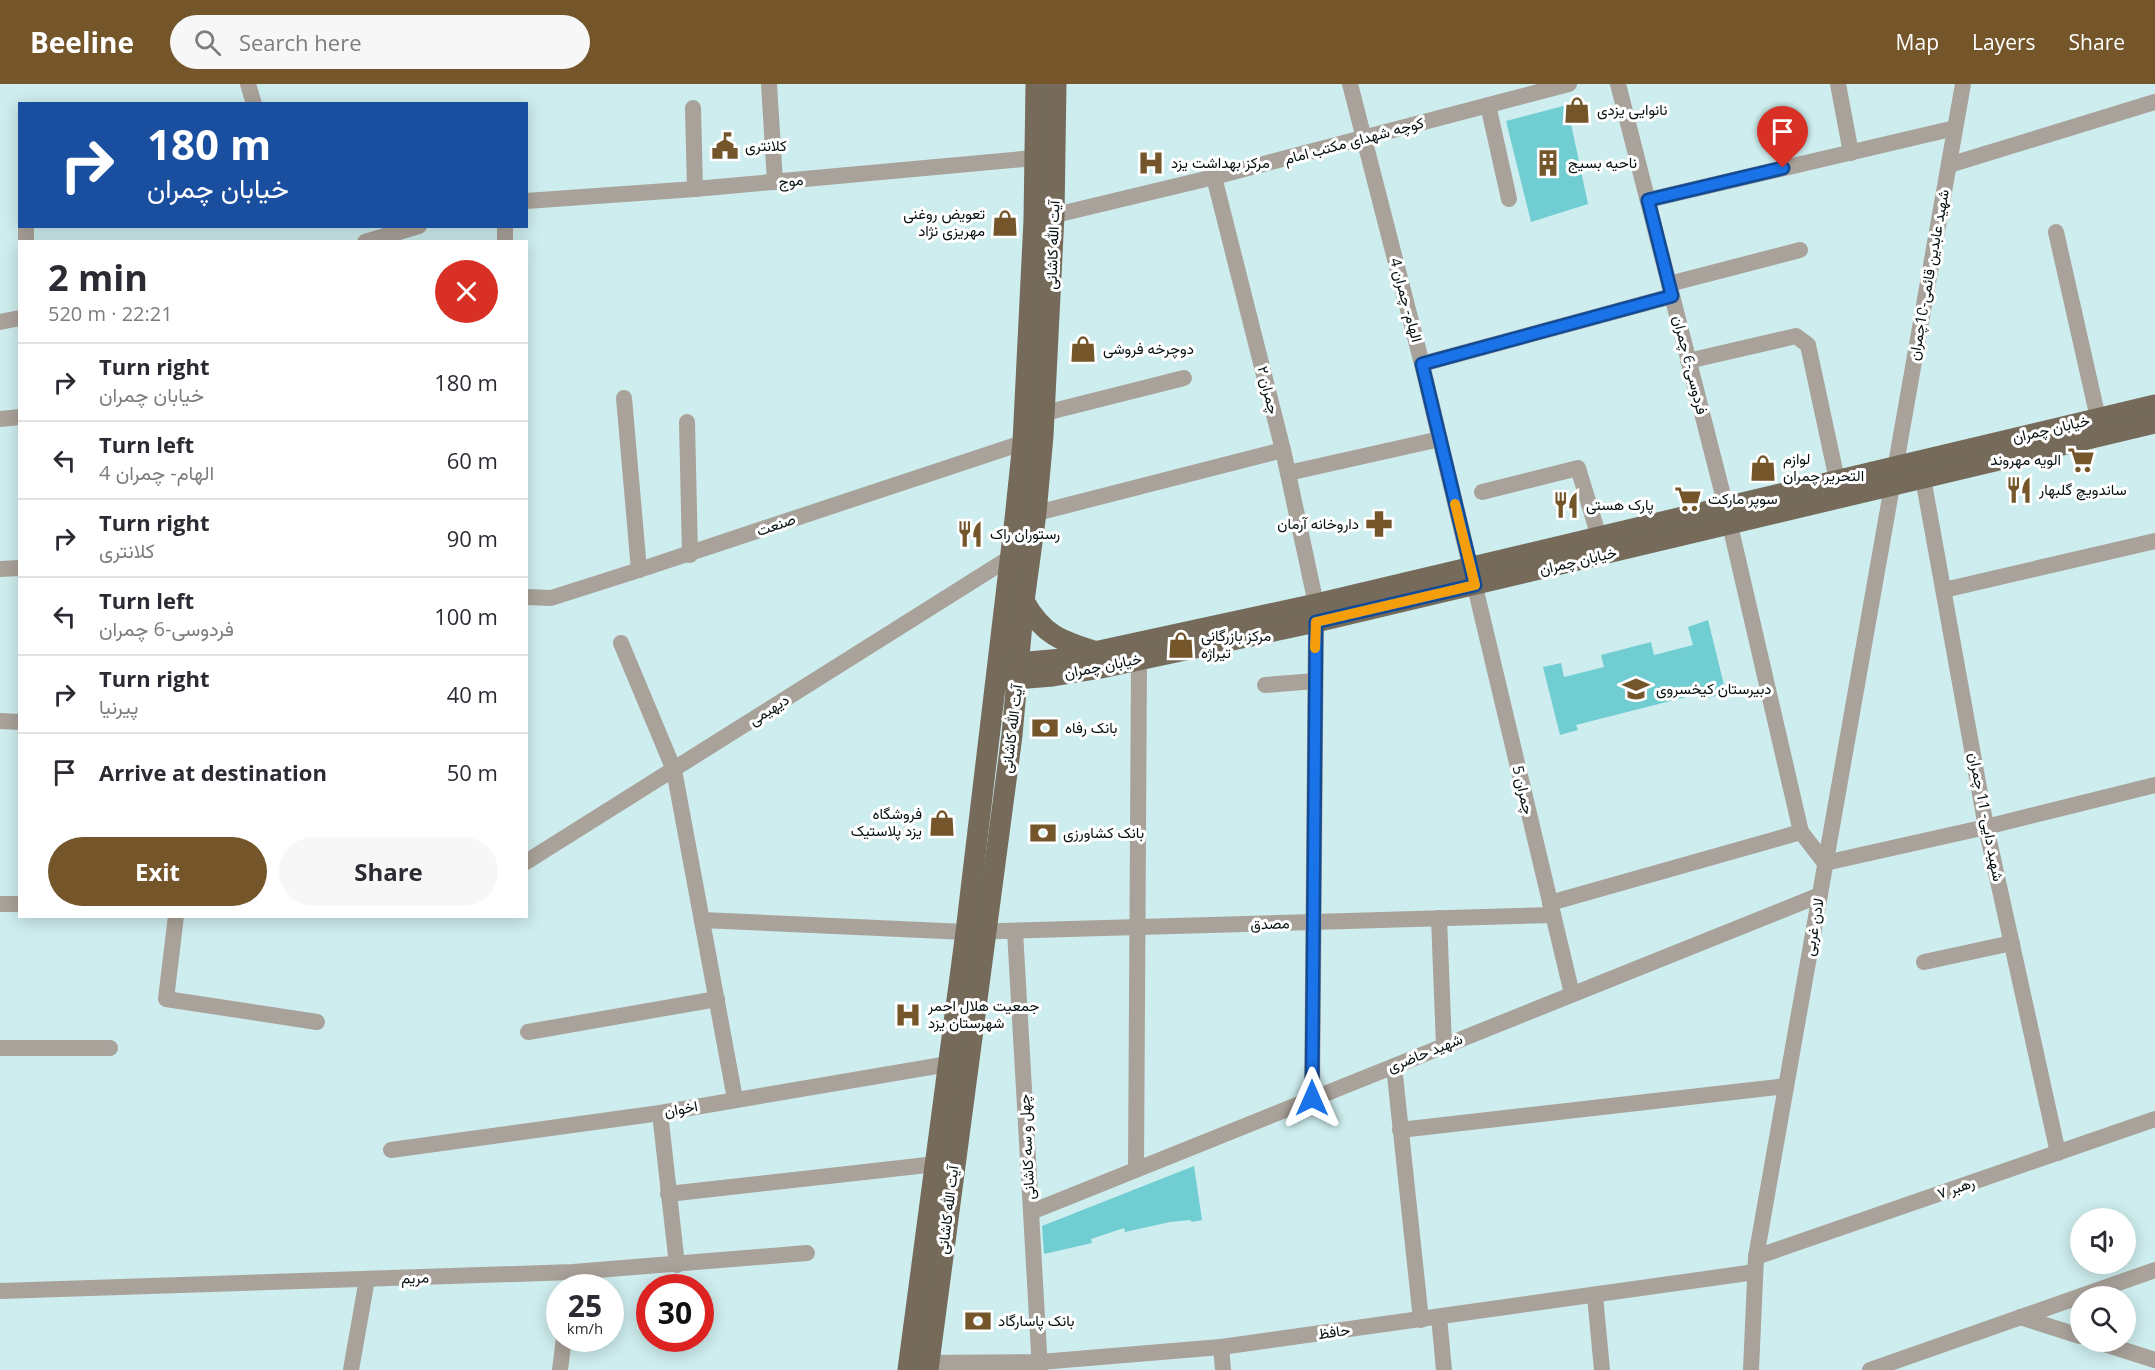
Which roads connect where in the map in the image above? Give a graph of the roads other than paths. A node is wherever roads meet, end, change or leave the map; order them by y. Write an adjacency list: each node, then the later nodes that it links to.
1 (248, 84): 10 (street)
2 (769, 84): 20 (street)
3 (1036, 84): 17 (main road, آیت الله کاشانی)
4 (1056, 84): 17 (main road, آیت الله کاشانی)
5 (1350, 84): 15 (street, الهام- چمران 4)
6 (1569, 84): 12 (street, کوچه شهدای مکتب امام)
7 (1618, 84): 23 (street, فردوسی-6 چمران)
8 (1838, 84): 16 (street)
9 (1963, 84): 14 (street, شهید عابدین قائمی-10چمران)
10 (253, 102)
11 (2155, 102): 18 (street)
12 (1488, 105): 15 (street, کوچه شهدای مکتب امام); 22 (street)
13 (693, 108): 21 (street)
14 (1955, 128): 16 (street); 18 (street, شهید عابدین قائمی-10چمران)
15 (1364, 139): 19 (street, کوچه شهدای مکتب امام); 34 (street, الهام- چمران 4)
16 (1851, 153): 23 (street)
17 (1045, 157): 20 (street, موج); 25 (main road, آیت الله کاشانی)
18 (1949, 165): 49 (street, شهید عابدین قائمی-10چمران)
19 (1214, 177): 25 (street, کوچه شهدای مکتب امام); 47 (street, چمران ۲)
20 (775, 182): 21 (street, موج)
21 (695, 189): 24 (street, موج)
22 (1509, 198)
23 (1648, 200): 30 (street, فردوسی-6 چمران)
24 (528, 201)
25 (1044, 217): 38 (main road, آیت الله کاشانی)
26 (412, 228): 28 (street)
27 (2056, 232): 40 (street)
28 (372, 240)
29 (1800, 250): 30 (street)
30 (1670, 290): 33 (street, فردوسی-6 چمران); 34 (street)
31 (18, 318): 32 (street)
32 (0, 322)
33 (1688, 361): 51 (street); 54 (street, فردوسی-6 چمران)
34 (1422, 364): 45 (street, الهام- چمران 4)
35 (1184, 378): 38 (street)
36 (624, 398): 63 (street)
37 (2155, 405): 40 (main road, خیابان چمران)
38 (1034, 414): 44 (main road, آیت الله کاشانی); 46 (main road, آیت الله کاشانی)
39 (18, 417): 41 (street)
40 (2097, 418): 49 (main road, خیابان چمران)
41 (0, 419)
42 (687, 422): 59 (street)
43 (2155, 423): 50 (main road, خیابان چمران)
44 (1043, 436): 46 (street, صنعت); 53 (main road, آیت الله کاشانی)
45 (1440, 439): 48 (street); 64 (street, الهام- چمران 4)
46 (1023, 442): 55 (main road, آیت الله کاشانی); 59 (street, صنعت)
47 (1283, 450): 48 (street, چمران ۲); 53 (street)
48 (1288, 473): 68 (street, چمران ۲)
49 (1893, 476): 50 (main road, خیابان چمران); 51 (main road, خیابان چمران); 54 (main road, خیابان چمران); 84 (street, لادن غربی)
50 (1923, 478): 65 (street, شهید دایی- 11 چمران)
51 (1837, 480): 54 (main road, خیابان چمران)
52 (1482, 492): 56 (street)
53 (1036, 513): 55 (street); 58 (main road, آیت الله کاشانی)
54 (1728, 516): 56 (main road, خیابان چمران); 64 (main road, خیابان چمران); 82 (street, فردوسی-6 چمران)
55 (1015, 519): 60 (main road, آیت الله کاشانی)
56 (1599, 537): 64 (main road, خیابان چمران)
57 (2155, 542): 65 (street)
58 (1032, 551): 60 (street, دیهیمی); 67 (main road, آیت الله کاشانی)
59 (690, 555): 63 (street, صنعت)
60 (1011, 557): 72 (main road, آیت الله کاشانی); 79 (street, دیهیمی)
61 (18, 568): 62 (street)
62 (0, 569)
63 (639, 570): 66 (street, صنعت)
64 (1473, 576): 68 (main road, خیابان چمران); 88 (street, چمران 5)
65 (1944, 590): 81 (street, شهید دایی- 11 چمران)
66 (528, 597)
67 (1024, 601): 70 (main road); 72 (main road, آیت الله کاشانی)
68 (1316, 613): 70 (main road, خیابان چمران); 71 (main road, خیابان چمران); 74 (street, چمران ۲)
69 (621, 643): 79 (street)
70 (1097, 652): 72 (main road, خیابان چمران)
71 (1139, 660): 73 (main road, خیابان چمران); 93 (street)
72 (1008, 672): 73 (main road, خیابان چمران); 76 (main road, آیت الله کاشانی); 94 (main road, آیت الله کاشانی)
73 (1053, 676): 76 (main road)
74 (1315, 681): 75 (street); 92 (street, چمران ۲)
75 (1265, 685)
76 (1014, 713): 94 (main road, آیت الله کاشانی)
77 (0, 721): 78 (street)
78 (18, 722)
79 (674, 770): 83 (street, دیهیمی); 91 (street)
80 (2155, 785): 81 (street)
81 (1986, 827): 84 (street); 96 (street, شهید دایی- 11 چمران)
82 (1801, 832): 84 (street); 88 (street, مصدق)
83 (528, 861)
84 (1825, 863): 85 (street, لادن غربی)
85 (1820, 895): 98 (street, شهید حاضری); 108 (street, لادن غربی)
86 (0, 904): 87 (street)
87 (18, 904)
88 (1552, 909): 90 (street, مصدق); 98 (street, چمران 5)
89 (176, 918): 100 (street)
90 (1439, 918): 92 (street, مصدق); 102 (street)
91 (702, 920): 94 (street, مصدق); 99 (street)
92 (1314, 922): 93 (street, مصدق); 109 (street, چمران ۲)
93 (1137, 928): 95 (street, مصدق); 117 (street)
94 (976, 932): 95 (street, مصدق); 105 (main road, آیت الله کاشانی); 106 (main road, آیت الله کاشانی)
95 (1015, 932): 119 (street, چهل و سه کاشانی)
96 (2012, 943): 97 (street); 115 (street, شهید دایی- 11 چمران)
97 (1924, 962)
98 (1572, 994): 102 (street, شهید حاضری)
99 (717, 999): 101 (street); 110 (street)
100 (317, 1022)
101 (528, 1032)
102 (1444, 1046): 107 (street, شهید حاضری)
103 (0, 1048): 104 (street)
104 (110, 1048)
105 (970, 1061): 106 (street, اخوان); 116 (main road, آیت الله کاشانی)
106 (947, 1064): 110 (street, اخوان); 116 (main road, آیت الله کاشانی)
107 (1394, 1066): 109 (street, شهید حاضری); 113 (street)
108 (1786, 1086): 113 (street); 122 (street, لادن غربی)
109 (1312, 1098): 117 (street, شهید حاضری)
110 (735, 1099): 111 (street, اخوان)
111 (660, 1113): 114 (street, اخوان); 118 (street)
112 (2155, 1119): 115 (street, رهبر ۷)
113 (1401, 1130): 131 (street)
114 (391, 1150)
115 (2058, 1153): 122 (street, رهبر ۷)
116 (944, 1163): 118 (street); 137 (main road, آیت الله کاشانی)
117 (1136, 1169): 119 (street, شهید حاضری)
118 (668, 1194): 121 (street)
119 (1031, 1212): 138 (street, چهل و سه کاشانی)
120 (807, 1253): 121 (street, مریم)
121 (677, 1265): 124 (street, مریم)
122 (1756, 1265): 128 (street, حافظ); 144 (street, لادن غربی)
123 (2155, 1269): 130 (street)
124 (614, 1274)
125 (367, 1279): 126 (street, مریم); 127 (street, مریم); 139 (street)
126 (546, 1280)
127 (0, 1291)
128 (1595, 1296): 129 (street, حافظ); 143 (street)
129 (1439, 1317): 131 (street, حافظ); 142 (street)
130 (2020, 1317): 132 (street); 145 (street)
131 (1421, 1320): 133 (street, حافظ)
132 (2070, 1333)
133 (1221, 1347): 138 (street, حافظ); 141 (street)
134 (562, 1352): 140 (street)
135 (2130, 1352): 136 (street)
136 (2155, 1360)
137 (918, 1366): 138 (street, حافظ)
138 (1040, 1366)
139 (351, 1370)
140 (560, 1370)
141 (1223, 1370)
142 (1444, 1370)
143 (1602, 1370)
144 (1751, 1370)
145 (1870, 1370)

